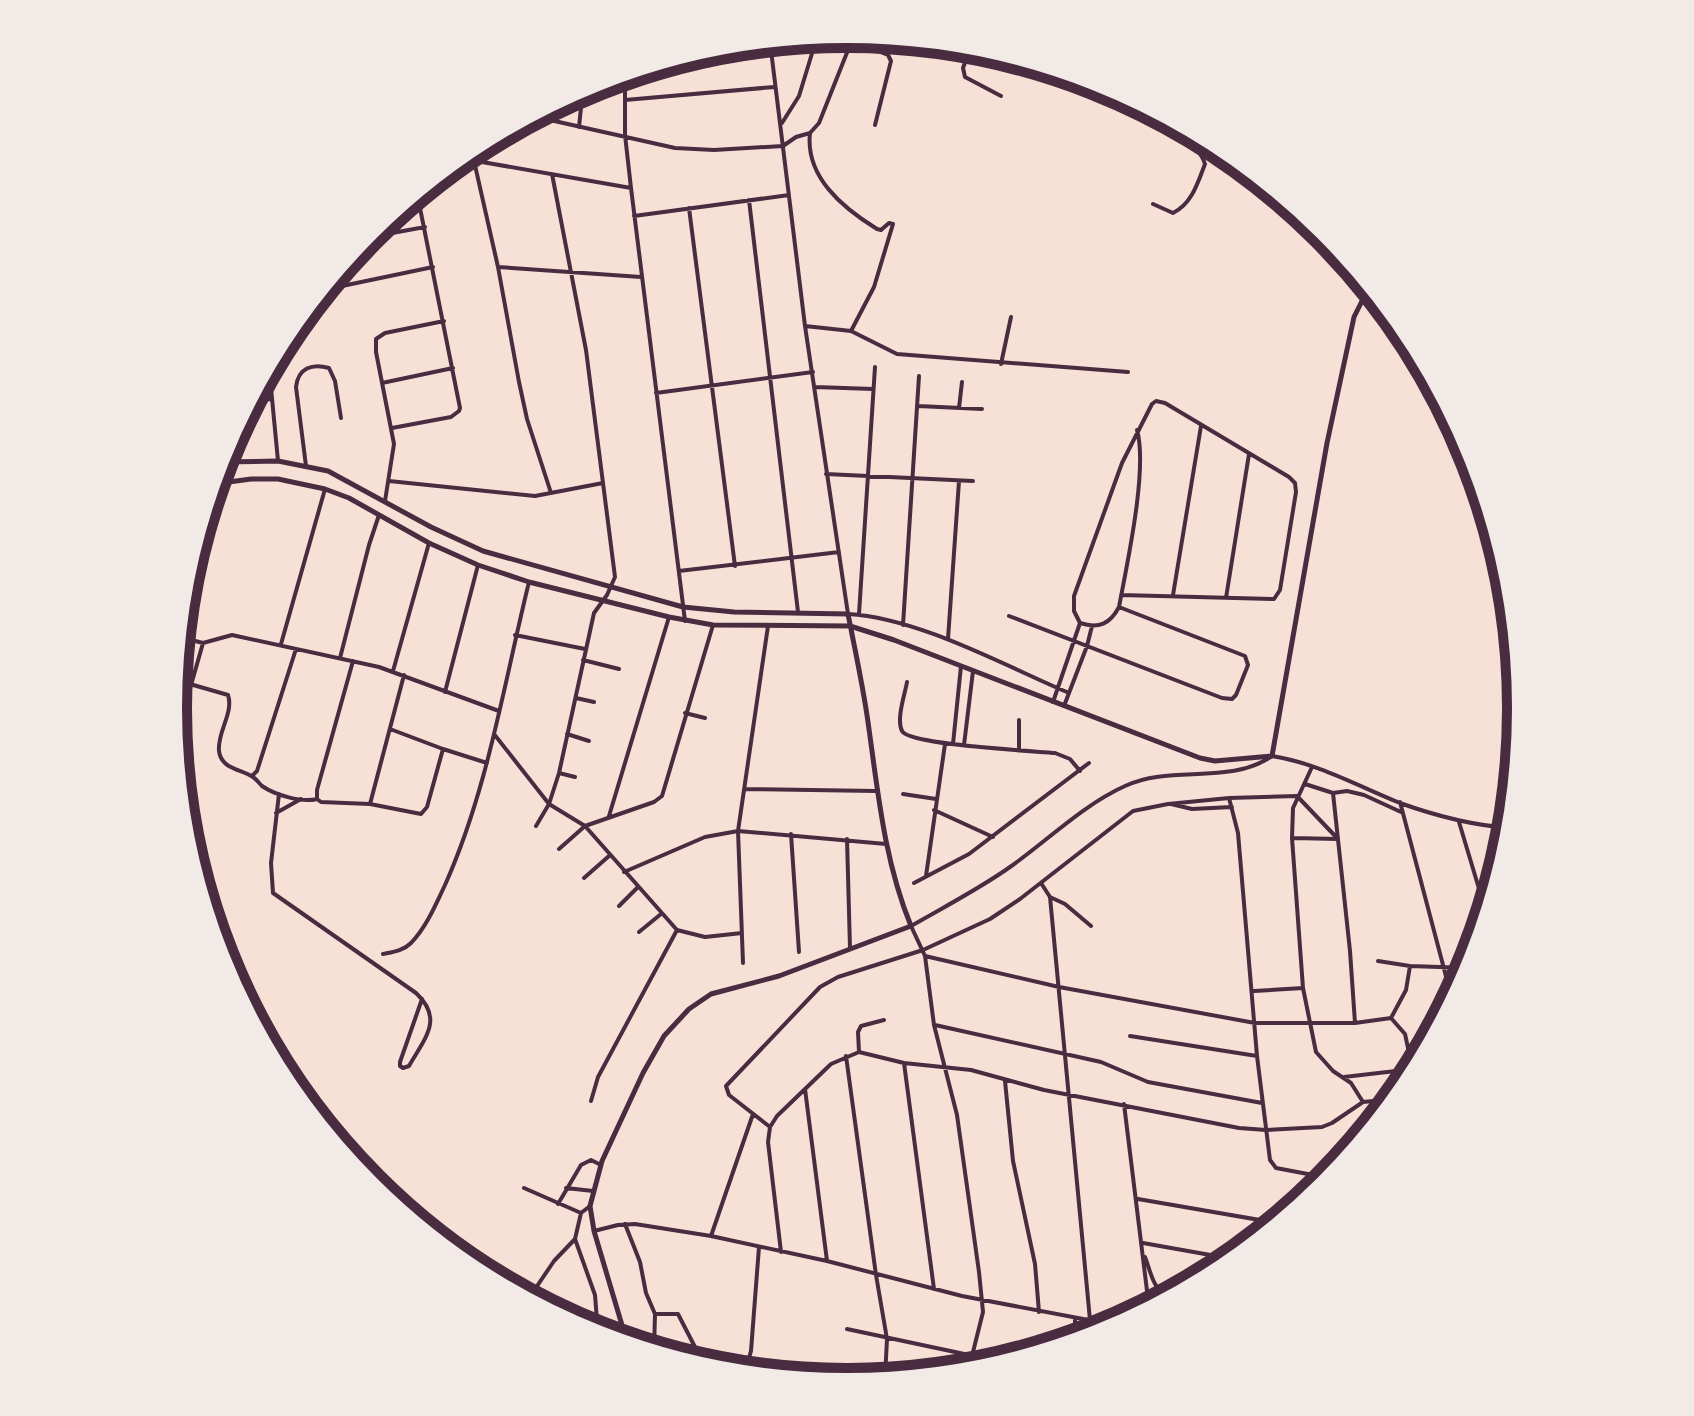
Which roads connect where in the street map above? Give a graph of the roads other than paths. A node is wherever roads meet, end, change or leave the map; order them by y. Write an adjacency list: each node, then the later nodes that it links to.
1 (849, 48): 17 (street)
2 (813, 49): 14 (street)
3 (871, 49): 15 (street)
4 (771, 53): 7 (street)
5 (966, 59): 8 (street)
6 (625, 87): 10 (street)
7 (774, 87): 10 (street); 14 (street)
8 (1001, 96)
9 (1099, 98): 12 (street)
10 (624, 100): 18 (street)
11 (581, 104): 16 (street)
12 (1117, 106)
13 (547, 120): 16 (street)
14 (782, 123): 19 (street)
15 (875, 125)
16 (579, 127): 18 (street)
17 (810, 133): 19 (street); 42 (street)
18 (625, 135): 19 (street); 24 (street)
19 (783, 146): 25 (street)
20 (1194, 146): 27 (street)
21 (477, 161): 23 (street)
22 (474, 163): 34 (street)
23 (552, 174): 24 (street); 35 (street)
24 (631, 188): 30 (street)
25 (789, 195): 26 (street); 41 (street)
26 (749, 200): 29 (street); 49 (street)
27 (1153, 204)
28 (420, 205): 31 (street)
29 (689, 208): 30 (street); 52 (street)
30 (634, 216): 36 (street)
31 (425, 227): 32 (street); 33 (street)
32 (388, 234)
33 (433, 267): 37 (street); 40 (street)
34 (498, 267): 35 (street); 79 (street)
35 (572, 273): 36 (street); 77 (street)
36 (641, 277): 56 (street)
37 (340, 287)
38 (1364, 297): 151 (street)
39 (1011, 317): 43 (street)
40 (444, 321): 45 (street); 51 (street)
41 (805, 326): 42 (street); 46 (street)
42 (851, 331): 43 (street)
43 (1001, 364): 47 (street)
44 (875, 367): 55 (street)
45 (453, 368): 51 (street); 64 (street)
46 (813, 372): 49 (street); 54 (street)
47 (1128, 372)
48 (919, 376): 59 (street)
49 (769, 378): 52 (street); 86 (street)
50 (962, 382): 60 (street)
51 (382, 383): 64 (street)
52 (713, 385): 56 (street); 88 (street)
53 (270, 387): 57 (street)
54 (815, 387): 55 (street); 70 (street)
55 (874, 389): 71 (street)
56 (656, 393): 89 (street)
57 (271, 399): 58 (street); 67 (street)
58 (263, 400)
59 (918, 406): 60 (street); 72 (street)
60 (959, 408): 61 (street)
61 (982, 409)
62 (341, 418): 69 (street)
63 (1201, 426): 65 (street); 66 (street); 93 (street)
64 (392, 428): 73 (street)
65 (1137, 430): 92 (street); 104 (street)
66 (1249, 454): 94 (street); 94 (street)
67 (278, 461): 68 (street); 69 (street)
68 (235, 462)
69 (306, 466): 80 (street)
70 (826, 474): 71 (street); 85 (street)
71 (869, 478): 72 (street); 100 (street)
72 (913, 480): 74 (street); 108 (street)
73 (389, 481): 79 (street); 80 (street)
74 (959, 481): 75 (street); 112 (street)
75 (973, 481)
76 (227, 482): 78 (street)
77 (603, 483): 79 (street); 91 (street)
78 (325, 489): 81 (street); 115 (street)
79 (551, 493)
80 (385, 501): 91 (street)
81 (379, 515): 83 (street); 119 (street)
82 (215, 518): 84 (street)
83 (429, 543): 87 (street); 124 (street)
84 (206, 549)
85 (839, 552): 86 (street); 99 (street)
86 (791, 558): 88 (street); 98 (street)
87 (478, 565): 90 (street); 131 (street)
88 (735, 566): 89 (street)
89 (678, 571): 96 (street)
90 (529, 582): 95 (street); 110 (street)
91 (611, 588): 95 (street); 96 (street)
92 (1121, 595): 93 (street); 97 (street)
93 (1173, 595): 94 (street)
94 (1226, 598)
95 (603, 601): 102 (street); 118 (street)
96 (683, 607): 98 (street); 103 (street)
97 (1119, 607): 109 (street); 116 (street)
98 (798, 612): 99 (street)
99 (848, 614): 100 (street); 107 (street)
100 (859, 614): 108 (street)
101 (1009, 616): 113 (street)
102 (669, 617): 103 (street); 178 (street)
103 (685, 621): 105 (street)
104 (1080, 623): 109 (street); 113 (street)
105 (713, 625): 106 (street); 139 (street)
106 (768, 626): 107 (street); 160 (street)
107 (850, 626): 122 (street); 161 (street)
108 (903, 626): 112 (street)
109 (1092, 626): 116 (street)
110 (515, 635): 118 (street); 138 (street)
111 (191, 640): 114 (street)
112 (948, 640): 130 (street)
113 (1074, 641): 116 (street); 130 (street)
114 (203, 643): 115 (street); 129 (street)
115 (281, 645): 117 (street)
116 (1087, 646): 132 (street)
117 (296, 649): 119 (street); 157 (street)
118 (585, 649): 120 (street)
119 (340, 658): 121 (street)
120 (583, 660): 123 (street); 133 (street)
121 (353, 661): 124 (street); 168 (street)
122 (961, 666): 125 (street); 147 (street)
123 (619, 669)
124 (393, 671): 126 (street)
125 (973, 671): 136 (street); 148 (street)
126 (404, 675): 131 (street); 142 (street)
127 (907, 682): 146 (street)
128 (188, 684): 129 (street)
129 (192, 685): 134 (street); 157 (street)
130 (1059, 688): 132 (street); 136 (street)
131 (445, 692): 138 (street)
132 (1069, 693): 137 (street)
133 (576, 698): 135 (street); 144 (street)
134 (187, 701)
135 (594, 702)
136 (1053, 702): 137 (street)
137 (1064, 706): 151 (street)
138 (499, 711): 143 (street)
139 (685, 713): 140 (street); 178 (street)
140 (705, 718)
141 (1019, 720): 150 (street)
142 (390, 729): 149 (street); 171 (street)
143 (494, 734): 152 (street); 172 (street)
144 (567, 734): 145 (street); 156 (street)
145 (589, 741)
146 (945, 743): 147 (street); 169 (street)
147 (953, 744): 148 (street)
148 (964, 745): 150 (street)
149 (443, 749): 152 (street); 171 (street)
150 (1019, 750): 155 (street)
151 (1272, 756): 154 (street); 202 (street)
152 (487, 763): 210 (street)
153 (1089, 763): 155 (street)
154 (1312, 767): 159 (street); 170 (street)
155 (1080, 771): 185 (street)
156 (559, 773): 158 (street); 172 (street)
157 (252, 776): 163 (street)
158 (575, 777)
159 (1305, 784): 162 (street); 165 (street)
160 (744, 789): 161 (street); 183 (street)
161 (876, 791): 189 (street)
162 (1333, 793): 176 (street); 188 (street)
163 (279, 794): 167 (street); 177 (street)
164 (903, 794): 169 (street)
165 (1297, 796): 166 (street); 186 (street); 188 (street)
166 (1229, 798): 173 (street); 174 (street)
167 (301, 799): 168 (street); 177 (street)
168 (317, 799): 171 (street)
169 (936, 799): 175 (street)
170 (1400, 802): 176 (street); 179 (street)
171 (370, 804)
172 (549, 804): 180 (street); 181 (street)
173 (1168, 804): 174 (street); 195 (street)
174 (1232, 807): 219 (street)
175 (934, 810): 185 (street); 193 (street)
176 (1401, 812): 214 (street)
177 (276, 813): 220 (street)
178 (609, 816): 181 (street)
179 (1459, 822): 182 (street); 198 (street)
180 (536, 826)
181 (585, 826): 190 (street); 191 (street)
182 (1496, 826)
183 (738, 831): 184 (street); 192 (street); 206 (street)
184 (791, 834): 187 (street); 209 (street)
185 (993, 837): 193 (street)
186 (1292, 838): 188 (street); 218 (street)
187 (847, 839): 189 (street); 207 (street)
188 (1338, 839): 224 (street)
189 (886, 844): 202 (street)
190 (559, 849)
191 (610, 855): 192 (street); 194 (street)
192 (624, 872): 197 (street)
193 (926, 876): 196 (street)
194 (584, 878)
195 (1041, 882): 199 (street); 208 (street)
196 (914, 883)
197 (638, 887): 200 (street); 201 (street)
198 (1480, 893)
199 (1050, 897): 203 (street); 217 (street)
200 (619, 906)
201 (661, 914): 204 (street); 205 (street)
202 (911, 926): 207 (street); 208 (street)
203 (1091, 926)
204 (677, 930): 206 (street); 240 (street)
205 (639, 932)
206 (742, 933): 212 (street)
207 (850, 948): 248 (street)
208 (923, 950): 217 (street); 226 (street); 245 (street)
209 (799, 952)
210 (383, 954)
211 (1378, 961): 213 (street)
212 (743, 963)
213 (1410, 966): 214 (street); 221 (street)
214 (1442, 966): 215 (street); 216 (street)
215 (1454, 967)
216 (1447, 983)
217 (1059, 987): 223 (street); 230 (street)
218 (1303, 988): 219 (street); 225 (street)
219 (1254, 991): 223 (street)
220 (422, 999): 220 (street)
221 (1391, 1018): 224 (street); 229 (street)
222 (884, 1020): 228 (street)
223 (1255, 1023): 225 (street); 232 (street)
224 (1355, 1023): 225 (street)
225 (1308, 1024): 236 (street)
226 (934, 1025): 230 (street); 234 (street)
227 (1130, 1036): 232 (street)
228 (859, 1052): 231 (street); 233 (street)
229 (1409, 1054)
230 (1066, 1055): 239 (street); 243 (street)
231 (846, 1056): 238 (street); 268 (street)
232 (1257, 1056): 243 (street)
233 (904, 1063): 234 (street); 270 (street)
234 (945, 1068): 237 (street); 273 (street)
235 (1398, 1072): 236 (street)
236 (1344, 1077): 242 (street)
237 (1005, 1081): 239 (street); 274 (street)
238 (805, 1089): 246 (street); 267 (street)
239 (1069, 1095): 244 (street); 278 (street)
240 (591, 1101)
241 (1378, 1101): 242 (street)
242 (1363, 1102): 247 (street)
243 (1262, 1103): 247 (street)
244 (1124, 1104): 247 (street); 253 (street)
245 (753, 1114): 246 (street); 260 (street)
246 (770, 1127): 264 (street)
247 (1266, 1130): 249 (street)
248 (601, 1165): 251 (street); 252 (street)
249 (1314, 1175)
250 (524, 1188): 254 (street)
251 (566, 1188): 252 (street); 254 (street)
252 (593, 1191): 255 (street)
253 (1137, 1198): 257 (street); 262 (street)
254 (558, 1204): 256 (street)
255 (590, 1206): 256 (street); 259 (street)
256 (581, 1213): 261 (street)
257 (1263, 1220)
258 (625, 1224): 259 (street); 260 (street); 275 (street)
259 (594, 1231): 280 (street)
260 (711, 1236): 263 (street)
261 (575, 1239): 269 (street); 276 (street)
262 (1143, 1243): 265 (street); 266 (street)
263 (759, 1247): 264 (street); 286 (street)
264 (781, 1252): 267 (street)
265 (1144, 1255): 271 (street); 272 (street)
266 (1216, 1256)
267 (827, 1261): 268 (street)
268 (876, 1275): 270 (street); 283 (street)
269 (535, 1289)
270 (934, 1289): 273 (street)
271 (1159, 1290)
272 (1147, 1296)
273 (983, 1300): 274 (street); 285 (street)
274 (1039, 1312): 277 (street)
275 (655, 1314): 282 (street); 284 (street)
276 (597, 1319)
277 (1075, 1320): 278 (street); 279 (street)
278 (1090, 1320)
279 (1075, 1327)
280 (623, 1329)
281 (847, 1329): 283 (street)
282 (654, 1339)
283 (887, 1339): 285 (street); 287 (street)
284 (696, 1349)
285 (972, 1356)
286 (748, 1360)
287 (886, 1367)

